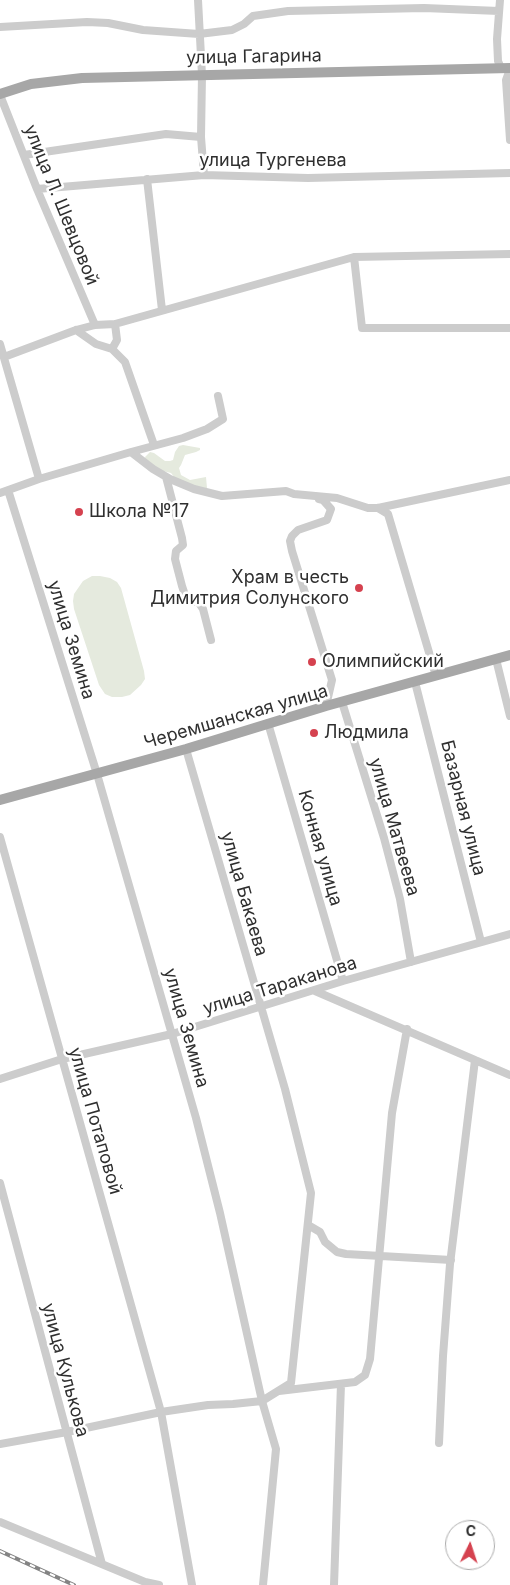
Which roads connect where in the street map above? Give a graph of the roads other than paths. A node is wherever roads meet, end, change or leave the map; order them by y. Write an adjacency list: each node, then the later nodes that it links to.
1 (198, 0): 5 (street)
2 (500, 0): 3 (street)
3 (499, 11): 5 (street); 6 (street)
4 (0, 27): 5 (street)
5 (199, 34): 7 (street)
6 (507, 68): 7 (main road, улица Гагарина); 10 (street)
7 (202, 75): 8 (main road, улица Гагарина); 9 (street)
8 (0, 94): 11 (street, улица Л. Шевцовой)
9 (201, 137): 11 (street); 13 (street)
10 (510, 140)
11 (24, 155): 15 (street, улица Л. Шевцовой)
12 (510, 173): 13 (street, улица Тургенева)
13 (204, 175): 14 (street, улица Тургенева)
14 (147, 179): 15 (street, улица Тургенева); 18 (street)
15 (37, 189): 20 (street, улица Л. Шевцовой)
16 (510, 254): 17 (street)
17 (354, 257): 18 (street); 21 (street)
18 (162, 310): 19 (street)
19 (114, 324): 20 (street); 24 (street)
20 (95, 325): 22 (street)
21 (510, 328)
22 (76, 330): 24 (street); 25 (street)
23 (0, 344): 25 (street)
24 (112, 349): 27 (street)
25 (4, 357): 30 (street)
26 (218, 396): 27 (street)
27 (154, 446): 28 (street)
28 (131, 452): 29 (street); 30 (street)
29 (166, 477): 34 (street); 36 (street)
30 (39, 479): 32 (street)
31 (510, 480): 35 (street)
32 (8, 490): 33 (street); 46 (street, улица Земина)
33 (0, 493)
34 (312, 497): 35 (street); 42 (street)
35 (378, 508): 39 (street)
36 (211, 640)
37 (510, 655): 38 (main road, Черемшанская улица)
38 (496, 659): 39 (main road, Черемшанская улица); 43 (street)
39 (436, 676): 40 (main road, Черемшанская улица)
40 (415, 682): 41 (main road, Черемшанская улица); 50 (street, Базарная улица)
41 (342, 702): 42 (main road, Черемшанская улица); 51 (street, улица Матвеева)
42 (326, 706): 44 (main road, Черемшанская улица)
43 (510, 716)
44 (268, 723): 45 (main road, Черемшанская улица); 52 (street, Конная улица)
45 (186, 749): 46 (main road, Черемшанская улица); 54 (street, улица Бакаева)
46 (97, 774): 47 (main road, Черемшанская улица); 56 (street, улица Земина)
47 (0, 800)
48 (0, 837): 57 (street, улица Потаповой)
49 (510, 934): 50 (street, улица Тараканова)
50 (481, 942): 51 (street, улица Тараканова)
51 (411, 962): 52 (street, улица Тараканова)
52 (343, 981): 53 (street, улица Тараканова)
53 (315, 991): 54 (street, улица Тараканова); 55 (street)
54 (262, 1007): 56 (street, улица Тараканова); 62 (street, улица Бакаева)
55 (407, 1029): 58 (street); 63 (street)
56 (172, 1034): 57 (street, улица Тараканова); 67 (street, улица Земина)
57 (62, 1059): 60 (street, улица Тараканова); 68 (street, улица Потаповой)
58 (475, 1060): 59 (street); 64 (street)
59 (510, 1075)
60 (0, 1078)
61 (0, 1183): 69 (street, улица Кулькова)
62 (308, 1225): 63 (street); 66 (street, улица Бакаева)
63 (379, 1255): 64 (street); 65 (street)
64 (451, 1260): 70 (street)
65 (341, 1384): 66 (street); 77 (street)
66 (277, 1392): 67 (street)
67 (262, 1401): 68 (street); 76 (street, улица Земина)
68 (161, 1412): 69 (street); 75 (street, улица Потаповой)
69 (66, 1432): 71 (street); 73 (street, улица Кулькова)
70 (440, 1443)
71 (0, 1444)
72 (0, 1522): 73 (street)
73 (102, 1564): 74 (street)
74 (159, 1585)
75 (192, 1585)
76 (263, 1585)
77 (334, 1585)

